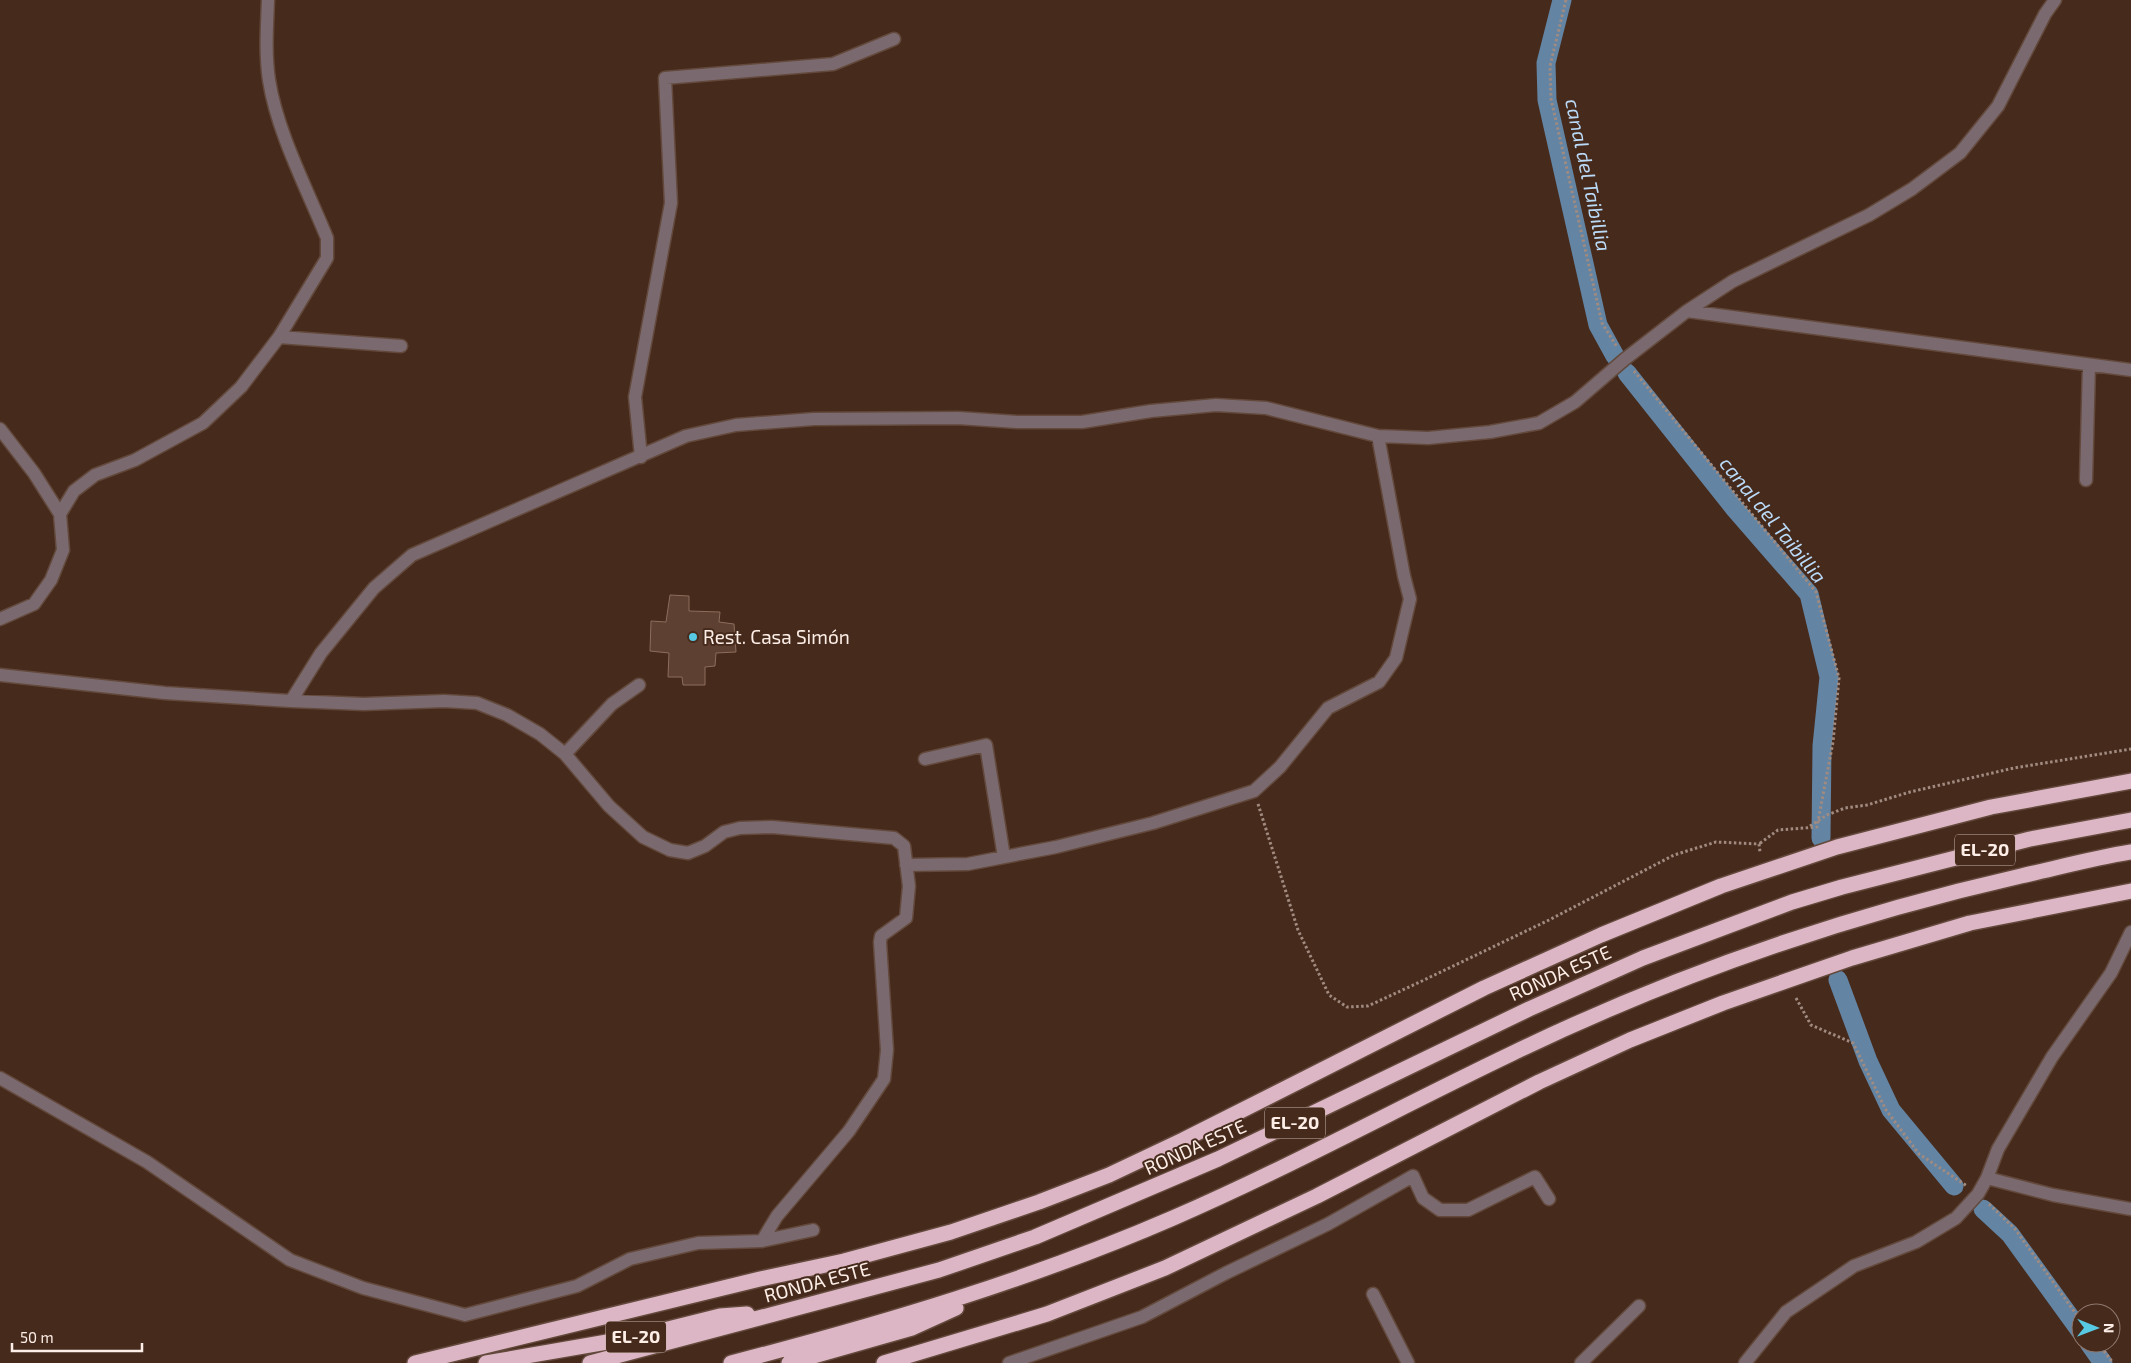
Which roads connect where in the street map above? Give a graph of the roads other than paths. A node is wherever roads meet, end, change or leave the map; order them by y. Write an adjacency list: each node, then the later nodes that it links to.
1 (268, 0): 5 (street)
2 (2055, 0): 4 (street)
3 (894, 39): 11 (street)
4 (1686, 311): 7 (street); 10 (street)
5 (279, 337): 6 (street); 13 (street)
6 (401, 346)
7 (2089, 365): 8 (street); 12 (street)
8 (2131, 370)
9 (0, 429): 13 (street)
10 (1378, 436): 11 (street); 23 (street)
11 (641, 457): 17 (street)
12 (2086, 480)
13 (60, 514): 14 (street)
14 (0, 618)
15 (0, 676): 17 (street)
16 (639, 685): 18 (street)
17 (291, 701): 18 (street)
18 (565, 754): 24 (street)
19 (925, 759): 23 (street)
20 (2131, 781): 37 (highway)
21 (2131, 820): 36 (highway, RONDA ESTE / EL-20)
22 (2131, 852): 33 (highway, EL-20)
23 (1004, 857): 24 (street)
24 (906, 865): 32 (street)
25 (2131, 891): 42 (highway)
26 (2131, 932): 28 (street)
27 (0, 1078): 32 (street)
28 (1986, 1178): 30 (street); 46 (street)
29 (1550, 1199): 43 (street)
30 (2131, 1209)
31 (813, 1230): 32 (street)
32 (762, 1241)
33 (1016, 1280): 40 (highway, EL-20); 41 (highway, EL-20)
34 (1373, 1294): 44 (street)
35 (1639, 1306): 45 (street)
36 (786, 1311): 38 (highway, EL-20); 39 (highway, RONDA ESTE / EL-20)
37 (415, 1363)
38 (486, 1363)
39 (590, 1363)
40 (731, 1363)
41 (789, 1363)
42 (884, 1363)
43 (1009, 1363)
44 (1408, 1363)
45 (1581, 1363)
46 (1745, 1363)

